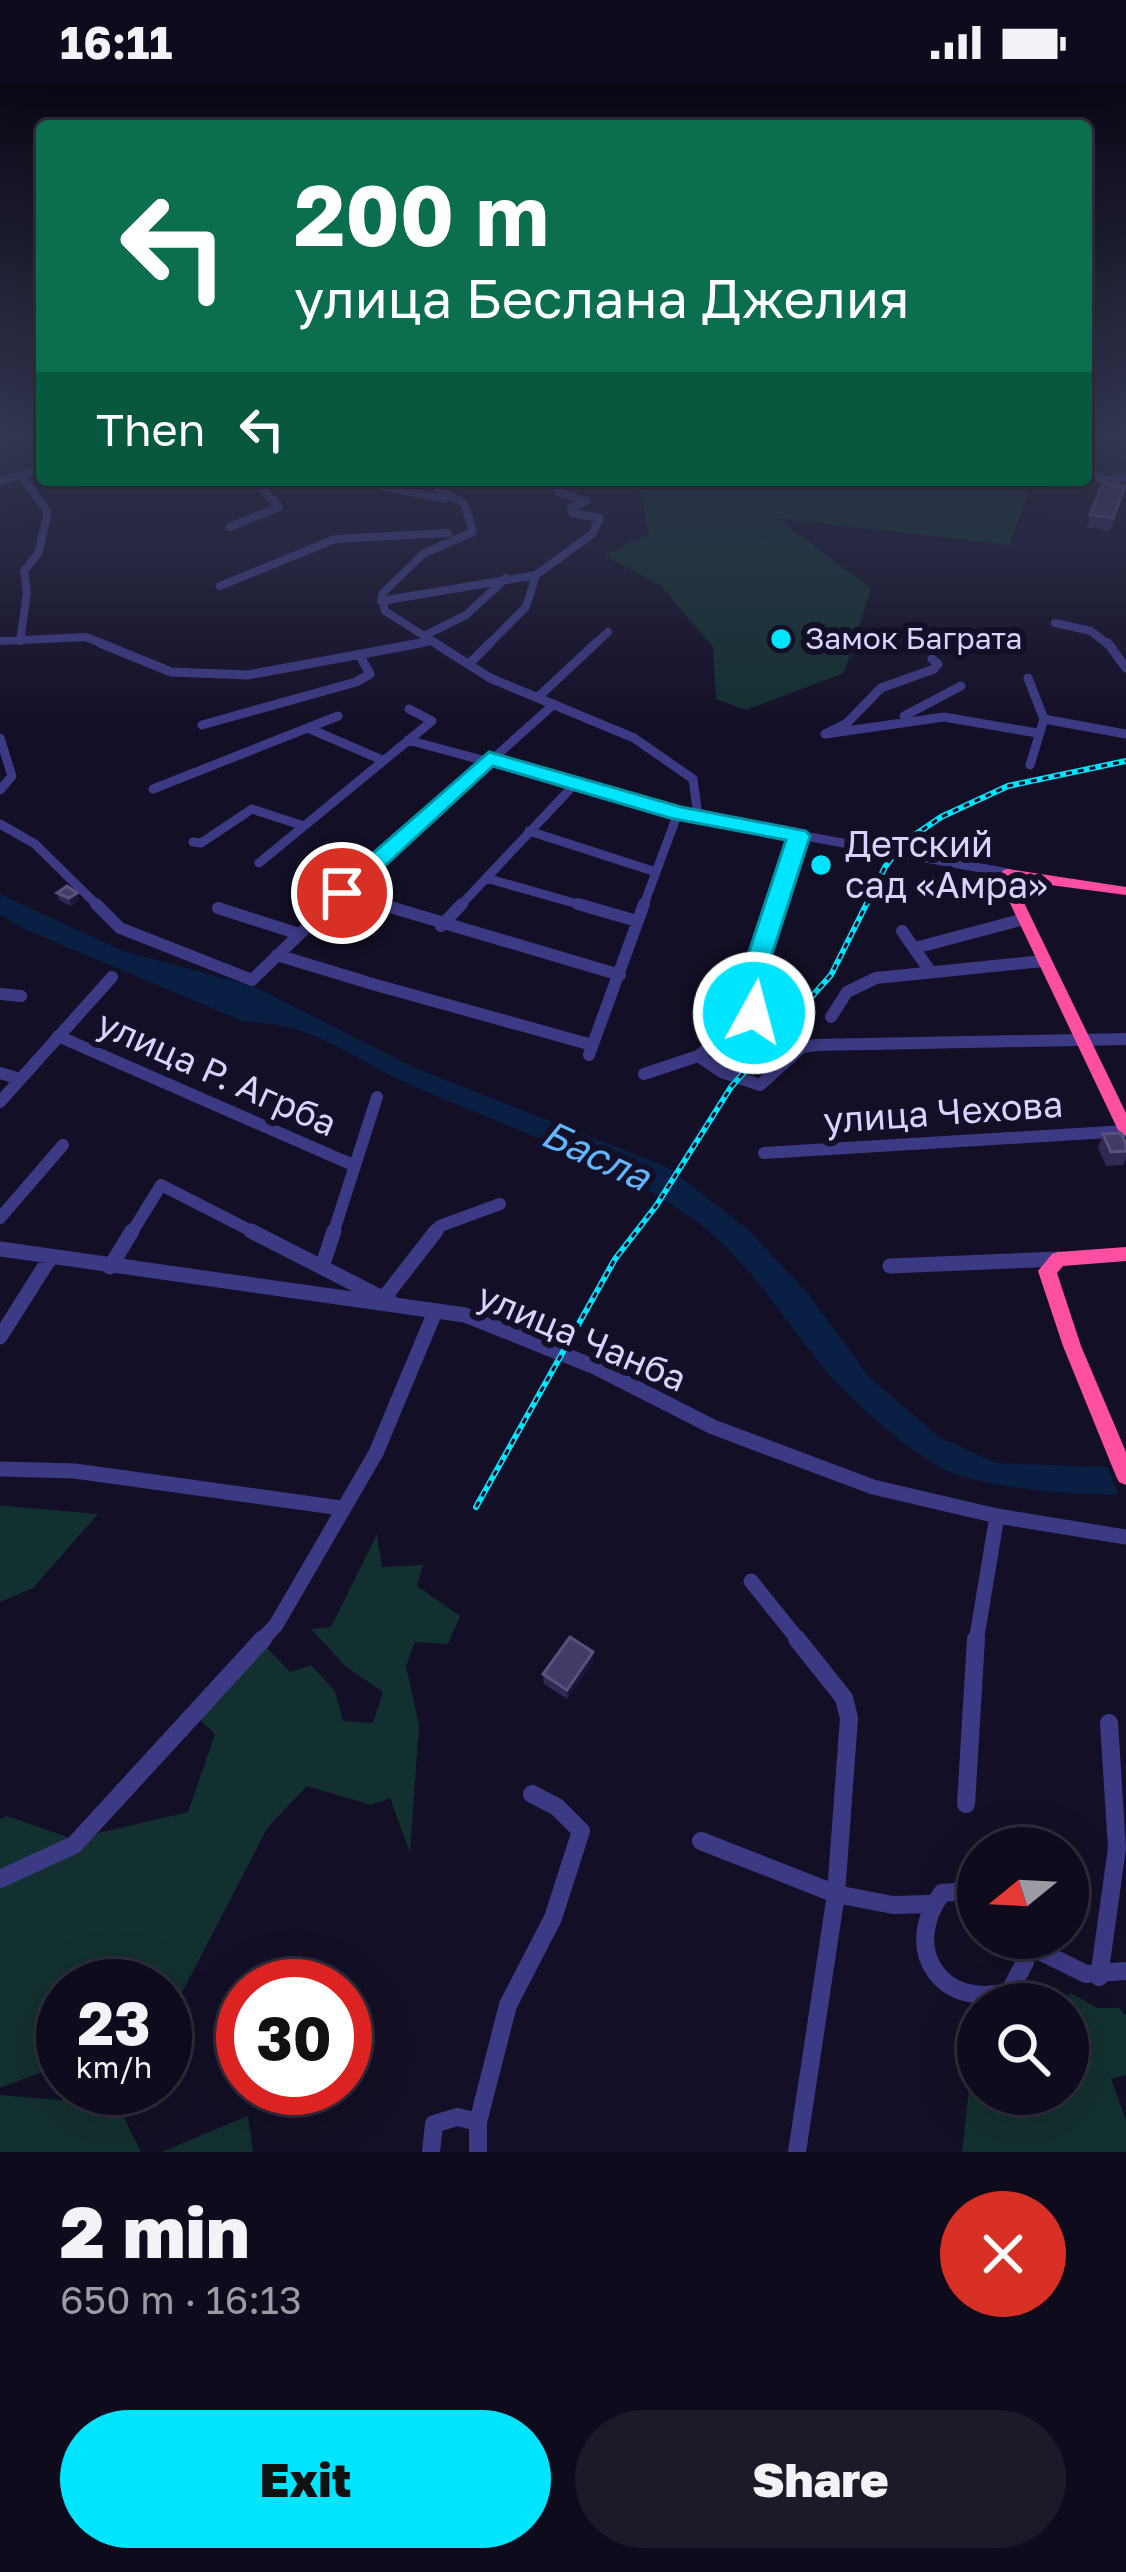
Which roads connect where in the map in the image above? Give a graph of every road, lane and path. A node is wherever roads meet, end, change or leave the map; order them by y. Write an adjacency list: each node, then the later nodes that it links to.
1 (43, 533): 13 (street)
2 (471, 533): 4 (street)
3 (593, 533): 5 (street)
4 (460, 536): 7 (street); 8 (street)
5 (536, 574): 6 (street); 16 (street)
6 (507, 577): 8 (street); 11 (street)
7 (220, 586)
8 (381, 601): 11 (street)
9 (1055, 623): 17 (street)
10 (608, 632): 20 (street)
11 (429, 638): 14 (street); 16 (street)
12 (0, 641): 13 (street)
13 (20, 641): 14 (street)
14 (358, 654): 26 (street)
15 (932, 659): 25 (street)
16 (469, 664): 20 (street)
17 (1126, 668)
18 (1028, 678): 24 (street)
19 (961, 686): 25 (street)
20 (538, 697): 21 (street)
21 (554, 704): 32 (street); 39 (street)
22 (409, 709): 31 (street)
23 (338, 716): 27 (street)
24 (1044, 718): 28 (street); 29 (street)
25 (891, 723): 28 (street)
26 (202, 725)
27 (308, 728): 33 (street); 36 (street)
28 (1037, 733): 34 (street)
29 (1126, 734)
30 (0, 738): 37 (street)
31 (408, 740): 32 (street); 33 (street)
32 (489, 758): 35 (street); 50 (street)
33 (382, 760): 41 (street)
34 (1030, 765)
35 (574, 785): 38 (street); 42 (street)
36 (153, 789)
37 (0, 790)
38 (678, 813): 39 (street); 46 (street)
39 (698, 816): 43 (street)
40 (0, 824): 58 (street)
41 (304, 826): 44 (street); 45 (street)
42 (529, 831): 46 (street); 48 (street)
43 (799, 836): 47 (street); 69 (street)
44 (193, 842)
45 (260, 863)
46 (656, 872): 53 (street)
47 (1008, 873): 49 (highway); 52 (highway)
48 (486, 878): 53 (street); 54 (street)
49 (1126, 891)
50 (342, 893): 54 (street); 56 (street)
51 (218, 908): 56 (street)
52 (1024, 919): 57 (street); 59 (highway)
53 (637, 921): 61 (street)
54 (441, 926): 61 (street)
55 (902, 931): 57 (street)
56 (299, 934): 58 (street)
57 (915, 948): 60 (street)
58 (277, 955): 61 (street)
59 (1043, 961): 60 (street); 68 (highway)
60 (930, 971): 65 (street)
61 (620, 974)
62 (112, 977): 66 (street)
63 (0, 994): 64 (street)
64 (21, 996)
65 (831, 1017)
66 (58, 1036): 72 (street); 78 (street, улица Р. Агрба)
67 (1126, 1039): 68 (street)
68 (1081, 1040): 69 (street); 75 (highway)
69 (698, 1056): 71 (street)
70 (0, 1073): 72 (street)
71 (644, 1073)
72 (20, 1079): 74 (street)
73 (377, 1097): 78 (street)
74 (0, 1102)
75 (1126, 1131): 77 (street, улица Чехова)
76 (63, 1145): 80 (street)
77 (764, 1154)
78 (353, 1165): 87 (street)
79 (500, 1204): 88 (street)
80 (0, 1217)
81 (0, 1249): 83 (street, улица Чанба)
82 (1126, 1254): 84 (highway)
83 (50, 1258): 86 (street, улица Чанба); 90 (street)
84 (1058, 1259): 85 (street); 92 (highway)
85 (890, 1266)
86 (110, 1267): 87 (street); 88 (street, улица Чанба)
87 (322, 1267): 88 (street)
88 (386, 1302): 89 (street, улица Чанба)
89 (435, 1312): 93 (street); 94 (street, улица Чанба)
90 (0, 1337)
91 (0, 1469): 93 (street)
92 (1126, 1476)
93 (341, 1508): 101 (street)
94 (997, 1516): 95 (street, улица Чанба); 99 (street)
95 (1126, 1537)
96 (751, 1581): 103 (street)
97 (1109, 1723): 108 (street)
98 (532, 1794): 109 (street)
99 (966, 1804)
100 (701, 1841): 103 (street)
101 (0, 1879)
102 (957, 1888): 104 (street)
103 (836, 1894): 104 (street); 112 (street)
104 (930, 1904): 105 (street)
105 (1025, 1959)
106 (1054, 1959): 108 (street)
107 (1126, 1971): 108 (street)
108 (1099, 1977)
109 (478, 2122): 110 (street); 111 (street)
110 (431, 2152)
111 (478, 2152)
112 (797, 2152)

